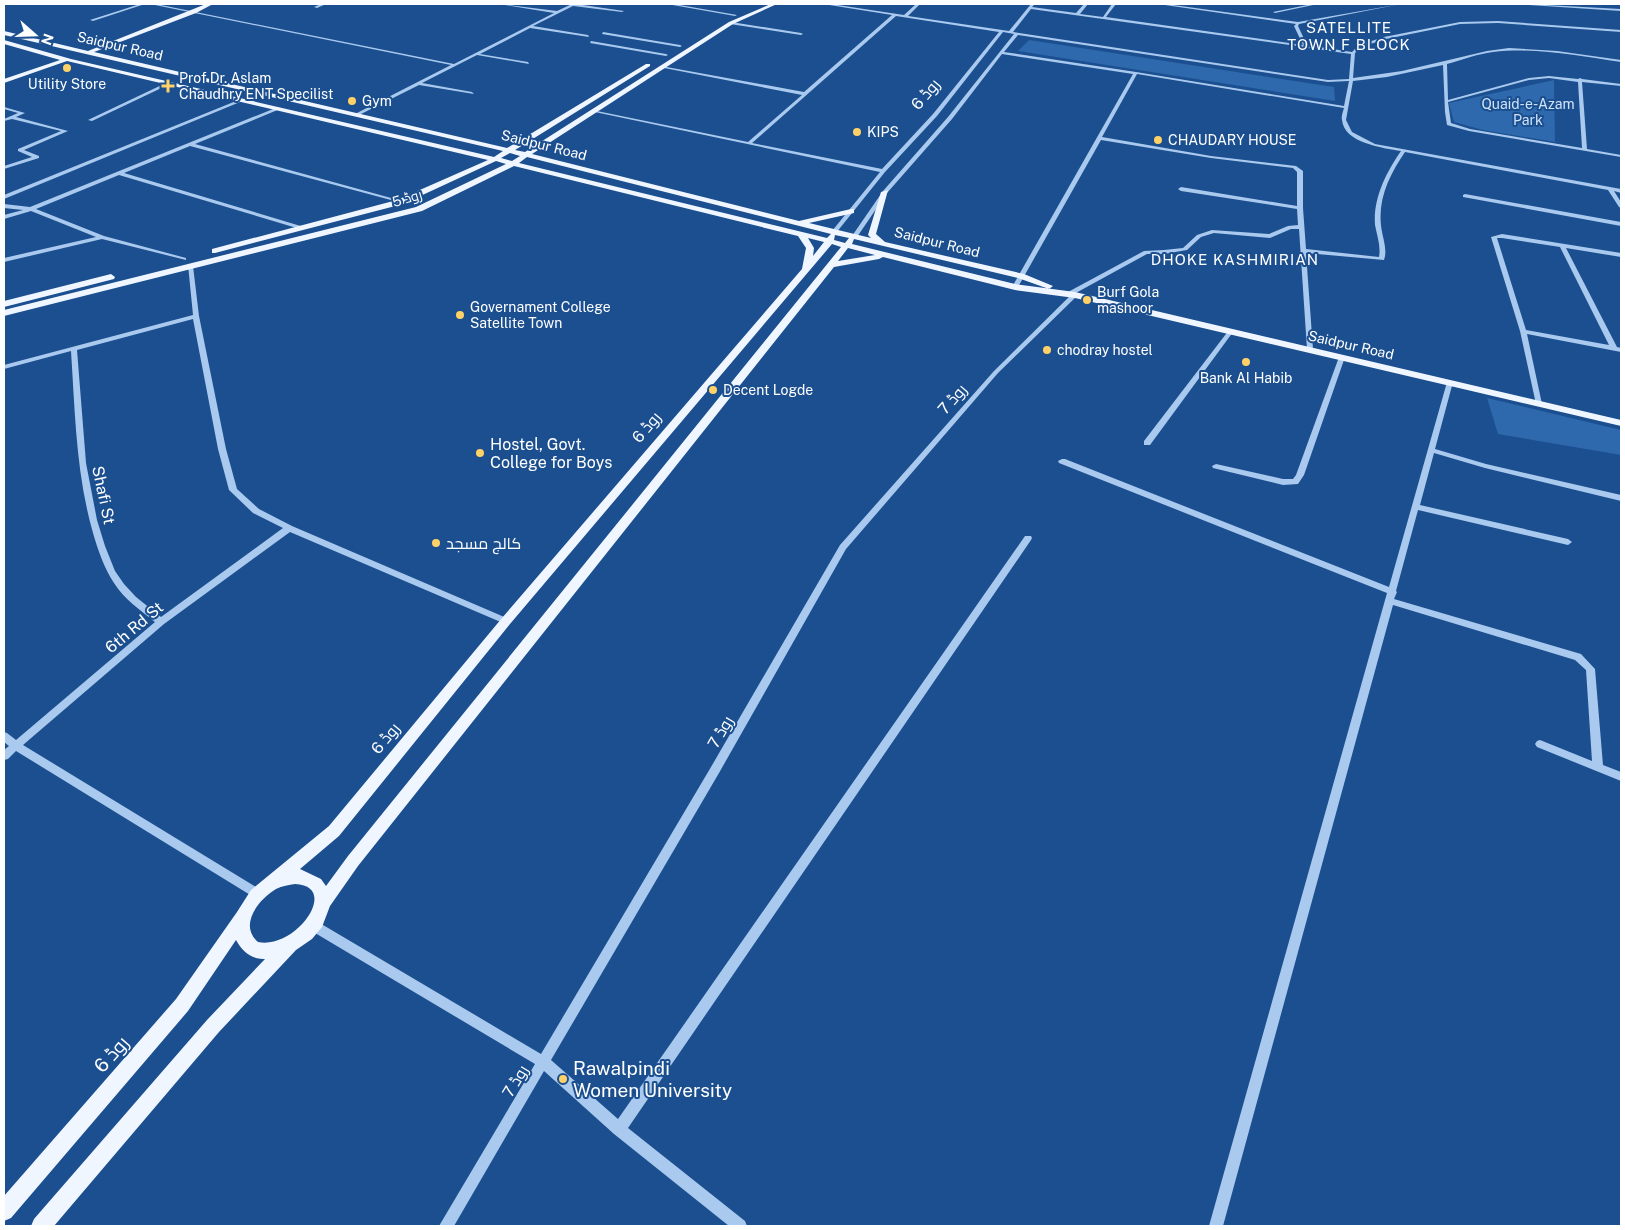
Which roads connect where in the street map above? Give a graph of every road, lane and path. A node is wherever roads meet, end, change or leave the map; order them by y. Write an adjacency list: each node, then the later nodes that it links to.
1 (143, 4): 35 (street)
2 (152, 4): 26 (street)
3 (210, 4): 26 (main road)
4 (324, 4): 22 (street)
5 (501, 4): 27 (street)
6 (573, 4): 25 (street); 27 (street)
7 (669, 4): 30 (street)
8 (758, 4): 30 (main road, روڈ 5)
9 (775, 4): 37 (main road, روڈ 5)
10 (825, 4): 31 (street)
11 (918, 4): 33 (street)
12 (1086, 4): 32 (street)
13 (1114, 4): 34 (street)
14 (1160, 4): 28 (street)
15 (1222, 4): 28 (street)
16 (1316, 4): 19 (street)
17 (1400, 4): 38 (street)
18 (1529, 4): 20 (street)
19 (1300, 5): 29 (street)
20 (1550, 5): 24 (street)
21 (1032, 6): 32 (street); 44 (street, روڈ 6)
22 (316, 7)
23 (1271, 7): 29 (street)
24 (1621, 10)
25 (622, 11)
26 (194, 12): 51 (main road); 62 (street)
27 (557, 12): 39 (street)
28 (1226, 12): 36 (street)
29 (1275, 12): 36 (street)
30 (734, 15): 49 (main road, روڈ 5)
31 (895, 15): 33 (street); 72 (street)
32 (1077, 15): 34 (street)
33 (905, 16): 40 (street)
34 (1103, 19): 50 (street)
35 (92, 20)
36 (1277, 20): 38 (street)
37 (731, 23): 45 (street); 63 (main road, روڈ 5)
38 (1298, 23): 50 (street)
39 (530, 27): 46 (street); 53 (street)
40 (1002, 31): 44 (street); 57 (street, روڈ 6)
41 (1621, 31): 54 (street)
42 (4, 32): 51 (main road, Saidpur Road)
43 (603, 33): 49 (street)
44 (1013, 33): 52 (street, روڈ 6); 67 (street)
45 (801, 34)
46 (588, 36)
47 (4, 42): 56 (main road, Saidpur Road)
48 (592, 42): 55 (street)
49 (680, 46): 55 (main road, روڈ 5)
50 (1306, 48): 54 (street)
51 (87, 53): 56 (main road); 80 (main road, Saidpur Road)
52 (1001, 53): 60 (street, روڈ 6); 64 (street)
53 (476, 54): 59 (street); 62 (street)
54 (1353, 54): 67 (street)
55 (666, 55): 88 (main road, روڈ 5)
56 (68, 60): 66 (main road); 68 (main road, Saidpur Road)
57 (979, 60): 60 (street); 79 (street, روڈ 6)
58 (1621, 61): 61 (street)
59 (528, 63)
60 (994, 63): 82 (street, روڈ 6)
61 (1446, 63): 67 (street); 74 (street)
62 (455, 65): 69 (street)
63 (661, 67): 72 (street); 78 (main road, روڈ 5)
64 (1136, 73): 75 (street); 85 (street)
65 (1580, 80): 70 (street); 74 (street); 89 (street)
66 (4, 81)
67 (1351, 81): 75 (street)
68 (170, 83): 73 (main road, Saidpur Road); 84 (street)
69 (419, 84): 71 (street); 80 (street)
70 (1621, 85)
71 (472, 93)
72 (805, 94): 86 (street)
73 (243, 100): 77 (main road, Saidpur Road); 103 (street)
74 (1448, 101): 89 (street)
75 (1345, 107): 90 (street)
76 (4, 108): 81 (street)
77 (278, 108): 87 (street); 93 (main road, Saidpur Road)
78 (592, 111): 86 (street); 91 (main road, روڈ 5)
79 (935, 115): 82 (street); 96 (street, روڈ 6)
80 (357, 116): 88 (main road, Saidpur Road)
81 (10, 118): 83 (street); 95 (street)
82 (950, 118): 101 (street, روڈ 6)
83 (4, 120)
84 (90, 120)
85 (1099, 138): 107 (street); 131 (street)
86 (749, 143): 96 (street)
87 (190, 144): 97 (street); 104 (street)
88 (507, 150): 91 (main road, Saidpur Road); 93 (main road, روڈ 5)
89 (1585, 150): 92 (street)
90 (1404, 152): 99 (street); 121 (street)
91 (527, 154): 94 (main road, روڈ 5); 111 (main road, Saidpur Road)
92 (1621, 156)
93 (495, 159): 94 (main road, Saidpur Road); 104 (main road, روڈ 5)
94 (512, 164): 115 (main road, Saidpur Road); 129 (main road, روڈ 5)
95 (4, 168)
96 (883, 171): 109 (street, روڈ 6)
97 (119, 173): 108 (street); 114 (street)
98 (1181, 189): 107 (street)
99 (1610, 189): 100 (street); 106 (street)
100 (1621, 191)
101 (885, 192): 118 (street, روڈ 6); 119 (main road)
102 (1465, 196): 112 (street)
103 (4, 197)
104 (400, 202): 114 (main road, روڈ 5)
105 (4, 206): 108 (street)
106 (1621, 206)
107 (1300, 208): 113 (street)
108 (30, 210): 110 (street); 116 (street)
109 (851, 211): 111 (main road); 117 (street, روڈ 6)
110 (4, 217)
111 (785, 220): 117 (main road, Saidpur Road)
112 (1621, 224)
113 (1302, 227): 121 (street); 133 (street, روڈ 7)
114 (302, 228): 122 (main road, روڈ 5)
115 (801, 234): 117 (main road, Saidpur Road); 130 (main road)
116 (102, 237): 126 (street); 127 (street)
117 (832, 237): 118 (main road, Saidpur Road); 118 (main road, Saidpur Road); 130 (main road, روڈ 6)
118 (851, 241): 119 (main road, Saidpur Road); 125 (main road, Saidpur Road); 128 (main road, روڈ 6)
119 (883, 243): 131 (main road, Saidpur Road)
120 (1562, 245): 123 (street); 138 (street); 140 (street)
121 (1304, 251): 139 (street)
122 (202, 254)
123 (1621, 255)
124 (193, 256): 126 (main road)
125 (892, 257): 128 (main road); 132 (main road, Saidpur Road)
126 (184, 259): 134 (main road)
127 (4, 260)
128 (831, 265): 166 (main road, روڈ 6)
129 (190, 266): 135 (main road, روڈ 5); 136 (street)
130 (806, 270): 157 (main road, روڈ 6)
131 (1021, 276): 132 (street); 133 (main road, Saidpur Road)
132 (1015, 287): 133 (main road, Saidpur Road)
133 (1072, 294): 137 (main road, Saidpur Road); 170 (street, روڈ 7)
134 (4, 304)
135 (4, 313)
136 (196, 316): 141 (street); 153 (street)
137 (1231, 331): 139 (main road, Saidpur Road); 147 (street)
138 (1523, 331): 140 (street); 145 (street)
139 (1310, 349): 142 (main road, Saidpur Road)
140 (1618, 349)
141 (74, 350): 143 (street); 158 (street, Shafi St)
142 (1342, 357): 144 (main road, Saidpur Road); 150 (street)
143 (4, 367)
144 (1450, 382): 145 (main road, Saidpur Road); 148 (street)
145 (1539, 404): 146 (main road, Saidpur Road)
146 (1621, 423)
147 (1147, 443)
148 (1431, 450): 151 (street); 152 (street)
149 (1062, 461): 156 (street)
150 (1216, 466)
151 (1621, 498)
152 (1416, 507): 155 (street); 156 (street)
153 (289, 528): 157 (street); 158 (street, 6th Rd St)
154 (1028, 538): 171 (street)
155 (1568, 542)
156 (1392, 596): 163 (street); 176 (street)
157 (506, 621): 165 (main road, روڈ 6)
158 (161, 622): 161 (street, 6th Rd St)
159 (4, 736): 161 (street)
160 (1540, 744): 163 (street)
161 (16, 746): 162 (street, 6th Rd St); 165 (street)
162 (4, 756)
163 (1598, 768): 164 (street)
164 (1621, 778)
165 (264, 889): 166 (main road); 167 (main road)
166 (323, 903): 168 (main road)
167 (242, 918): 169 (main road); 172 (main road, روڈ 6)
168 (314, 926): 169 (main road); 170 (street)
169 (289, 946): 173 (main road)
170 (543, 1062): 171 (street); 174 (street, روڈ 7)
171 (619, 1129): 175 (street)
172 (4, 1211)
173 (41, 1226)
174 (446, 1226)
175 (740, 1226)
176 (1216, 1226)

